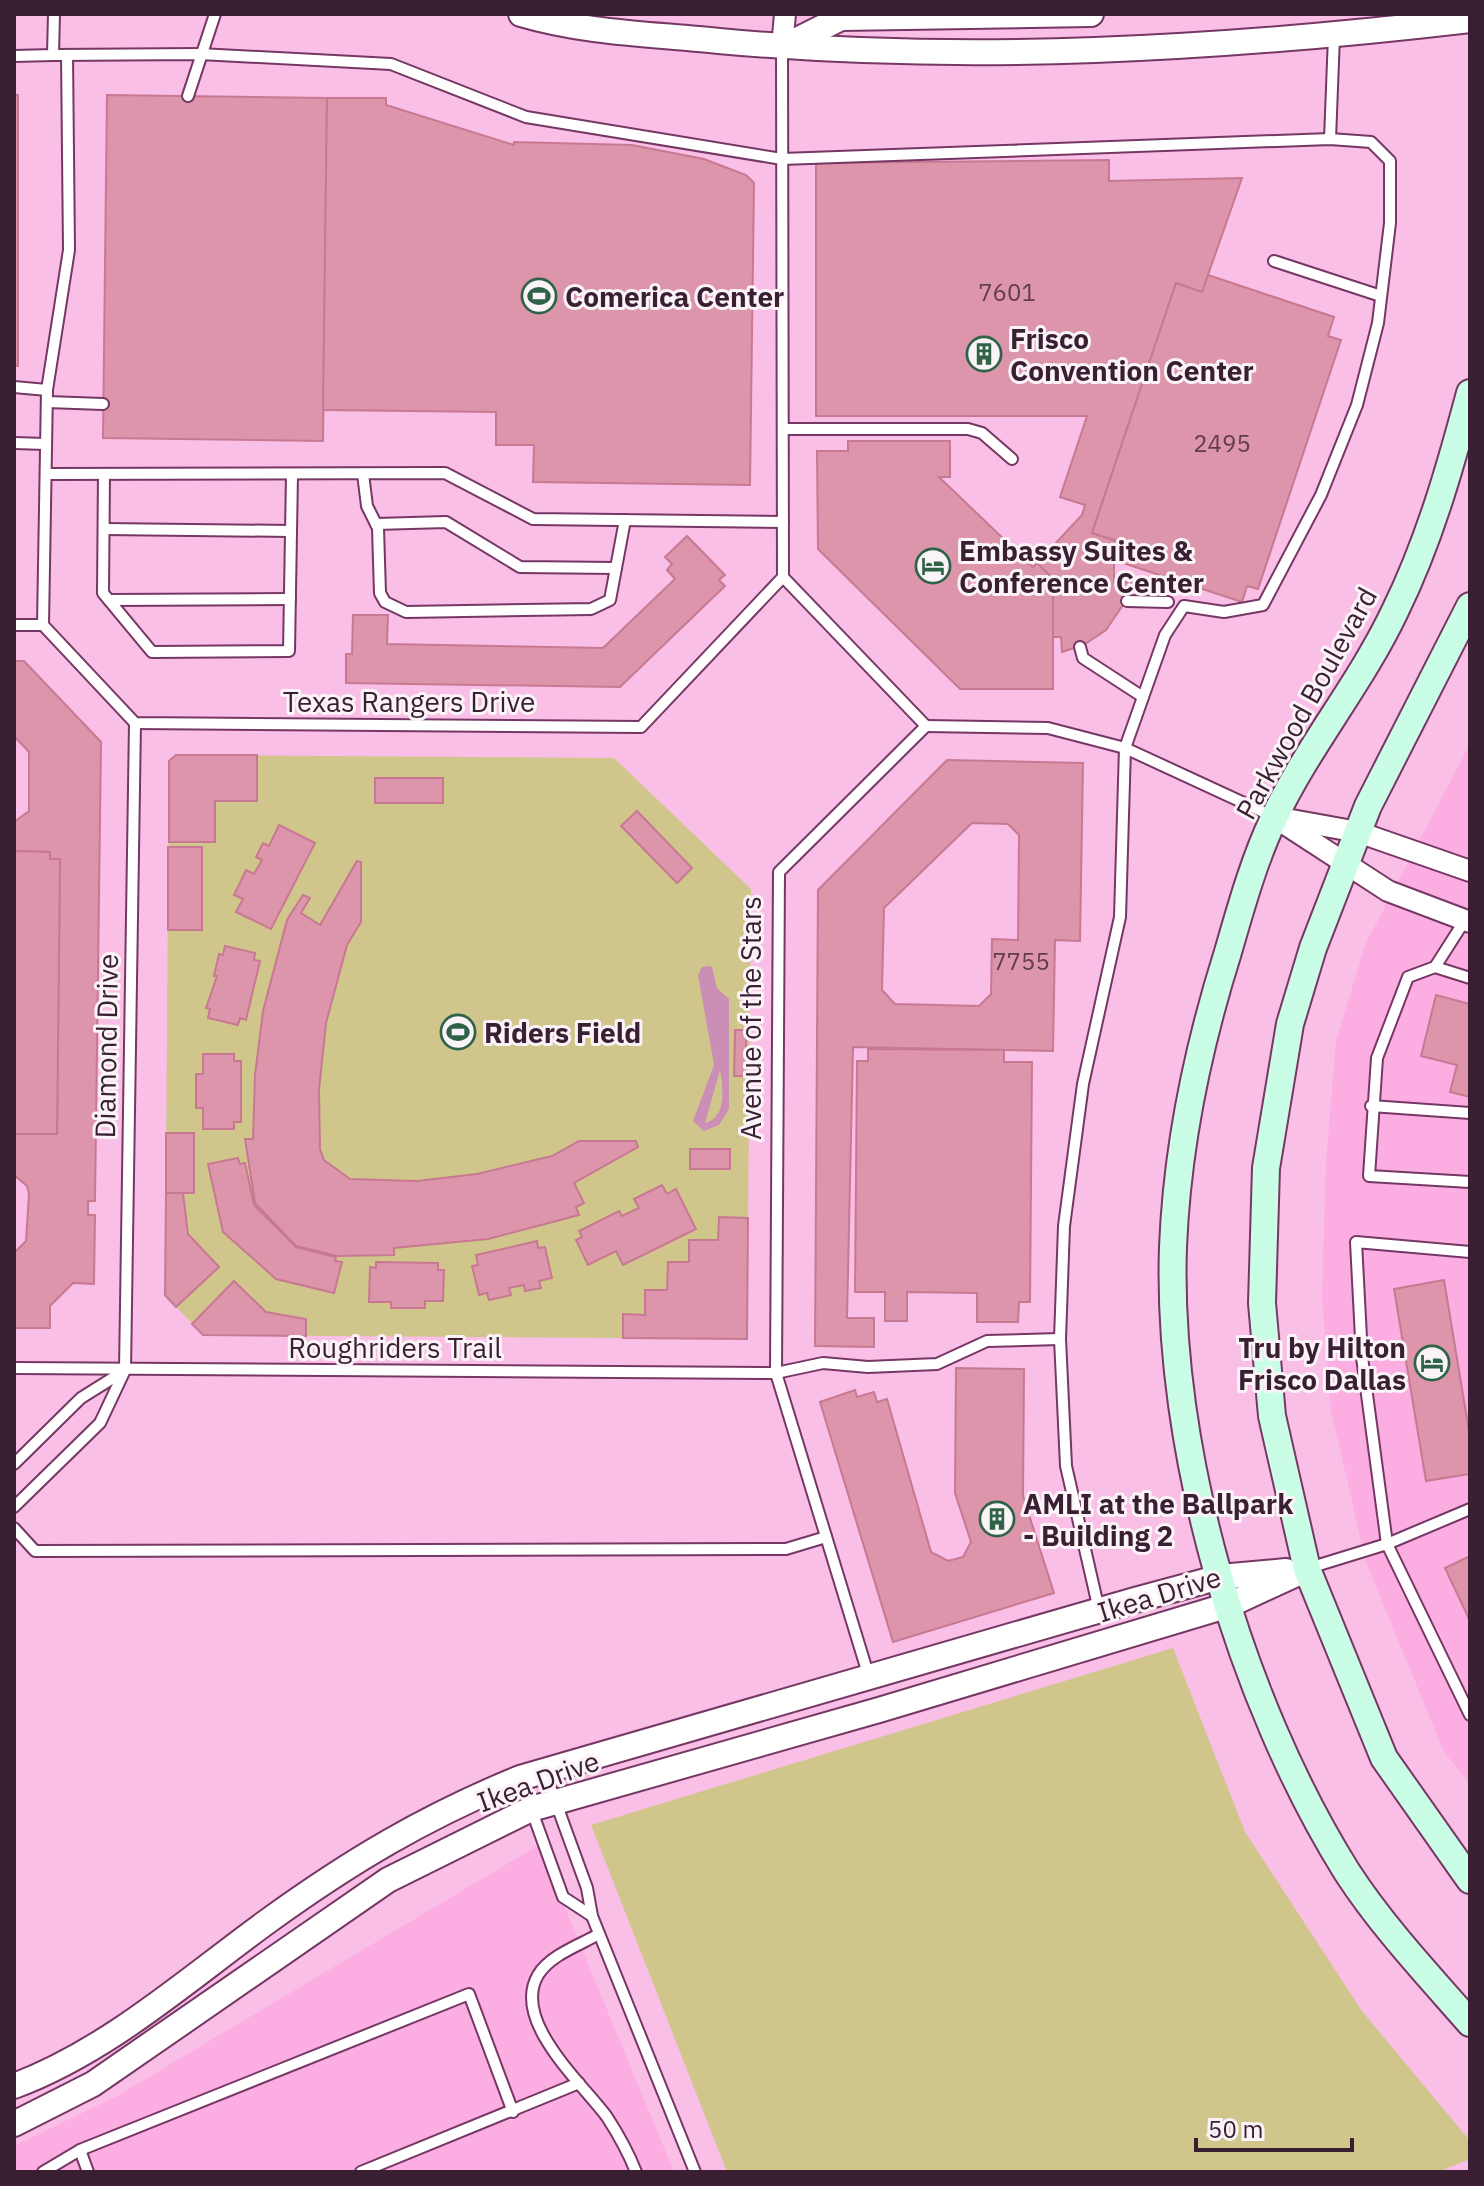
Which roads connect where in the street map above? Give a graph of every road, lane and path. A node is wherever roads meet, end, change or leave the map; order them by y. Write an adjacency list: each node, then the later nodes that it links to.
1 (54, 14): 10 (lane)
2 (215, 14): 9 (lane)
3 (521, 14): 8 (street)
4 (785, 14): 8 (street)
5 (1091, 14): 8 (street)
6 (1470, 20): 7 (street)
7 (1334, 36): 8 (street); 14 (lane)
8 (782, 47): 15 (lane)
9 (200, 54): 11 (lane); 13 (lane); 15 (lane)
10 (53, 55): 11 (lane); 12 (lane)
11 (67, 55): 19 (lane)
12 (14, 56)
13 (188, 96)
14 (1330, 139): 15 (lane); 17 (lane)
15 (782, 159): 23 (lane)
16 (1274, 261): 17 (lane)
17 (1381, 296): 46 (lane)
18 (14, 387): 19 (lane)
19 (47, 390): 21 (lane)
20 (1470, 393): 50 (main road, Parkwood Boulevard)
21 (47, 402): 22 (lane); 25 (lane)
22 (103, 404)
23 (783, 429): 26 (lane); 32 (lane)
24 (14, 443): 25 (lane)
25 (46, 444): 27 (lane)
26 (1012, 459)
27 (46, 474): 28 (lane); 44 (lane)
28 (104, 474): 29 (lane); 34 (lane)
29 (292, 474): 30 (lane); 35 (lane)
30 (363, 474): 31 (lane); 33 (lane)
31 (625, 520): 32 (lane); 36 (lane)
32 (783, 522): 37 (lane)
33 (376, 524): 36 (lane); 36 (lane)
34 (104, 529): 35 (lane); 39 (lane)
35 (291, 531): 38 (lane)
36 (616, 568)
37 (783, 577): 47 (lane, Texas Rangers Drive); 48 (lane)
38 (290, 599): 39 (lane); 39 (lane)
39 (109, 600)
40 (1127, 601): 41 (lane)
41 (1168, 602)
42 (1470, 606): 51 (main road)
43 (14, 625): 44 (lane)
44 (43, 625): 47 (lane)
45 (1080, 647): 46 (lane)
46 (1143, 697): 49 (lane)
47 (135, 723): 63 (lane, Diamond Drive)
48 (926, 726): 49 (lane); 64 (lane, Avenue of the Stars)
49 (1125, 748): 50 (lane); 61 (lane)
50 (1274, 817): 51 (street); 52 (street); 72 (main road, Parkwood Boulevard)
51 (1358, 832): 52 (main road); 53 (street)
52 (1347, 862): 54 (street); 71 (main road)
53 (1470, 871)
54 (1468, 921): 55 (lane)
55 (1435, 967): 56 (lane); 57 (lane)
56 (1470, 978)
57 (1371, 1106): 58 (lane); 59 (lane)
58 (1470, 1113)
59 (1470, 1182)
60 (1470, 1252): 70 (lane)
61 (1060, 1339): 64 (lane, Roughriders Trail); 74 (lane)
62 (14, 1368): 63 (lane, Roughriders Trail)
63 (125, 1370): 64 (lane, Roughriders Trail); 65 (lane); 66 (lane)
64 (776, 1373): 69 (lane, Avenue of the Stars)
65 (14, 1464)
66 (14, 1507)
67 (1470, 1509): 70 (lane)
68 (14, 1528): 69 (lane)
69 (826, 1537): 75 (lane, Avenue of the Stars)
70 (1387, 1544): 71 (lane); 77 (lane)
71 (1307, 1569): 72 (street, Ikea Drive); 73 (street, Ikea Drive); 82 (main road)
72 (1220, 1577): 73 (main road, Parkwood Boulevard); 74 (street, Ikea Drive)
73 (1229, 1605): 76 (street, Ikea Drive); 85 (main road, Parkwood Boulevard)
74 (1099, 1610): 75 (street, Ikea Drive)
75 (869, 1677): 76 (street); 78 (street, Ikea Drive)
76 (879, 1710): 80 (street, Ikea Drive)
77 (1470, 1715)
78 (544, 1770): 79 (street, Ikea Drive); 80 (lane)
79 (520, 1778): 81 (lane); 87 (street, Ikea Drive)
80 (556, 1801): 81 (street, Ikea Drive); 83 (lane)
81 (531, 1809): 83 (lane); 89 (street, Ikea Drive)
82 (1470, 1880)
83 (592, 1916): 84 (lane)
84 (599, 1934): 86 (lane); 95 (lane)
85 (1470, 2023)
86 (579, 2083): 88 (lane); 94 (lane)
87 (14, 2086)
88 (513, 2112): 90 (lane); 93 (lane)
89 (14, 2124)
90 (80, 2150): 91 (lane); 92 (lane)
91 (43, 2172)
92 (88, 2172)
93 (361, 2172)
94 (636, 2172)
95 (695, 2172)

